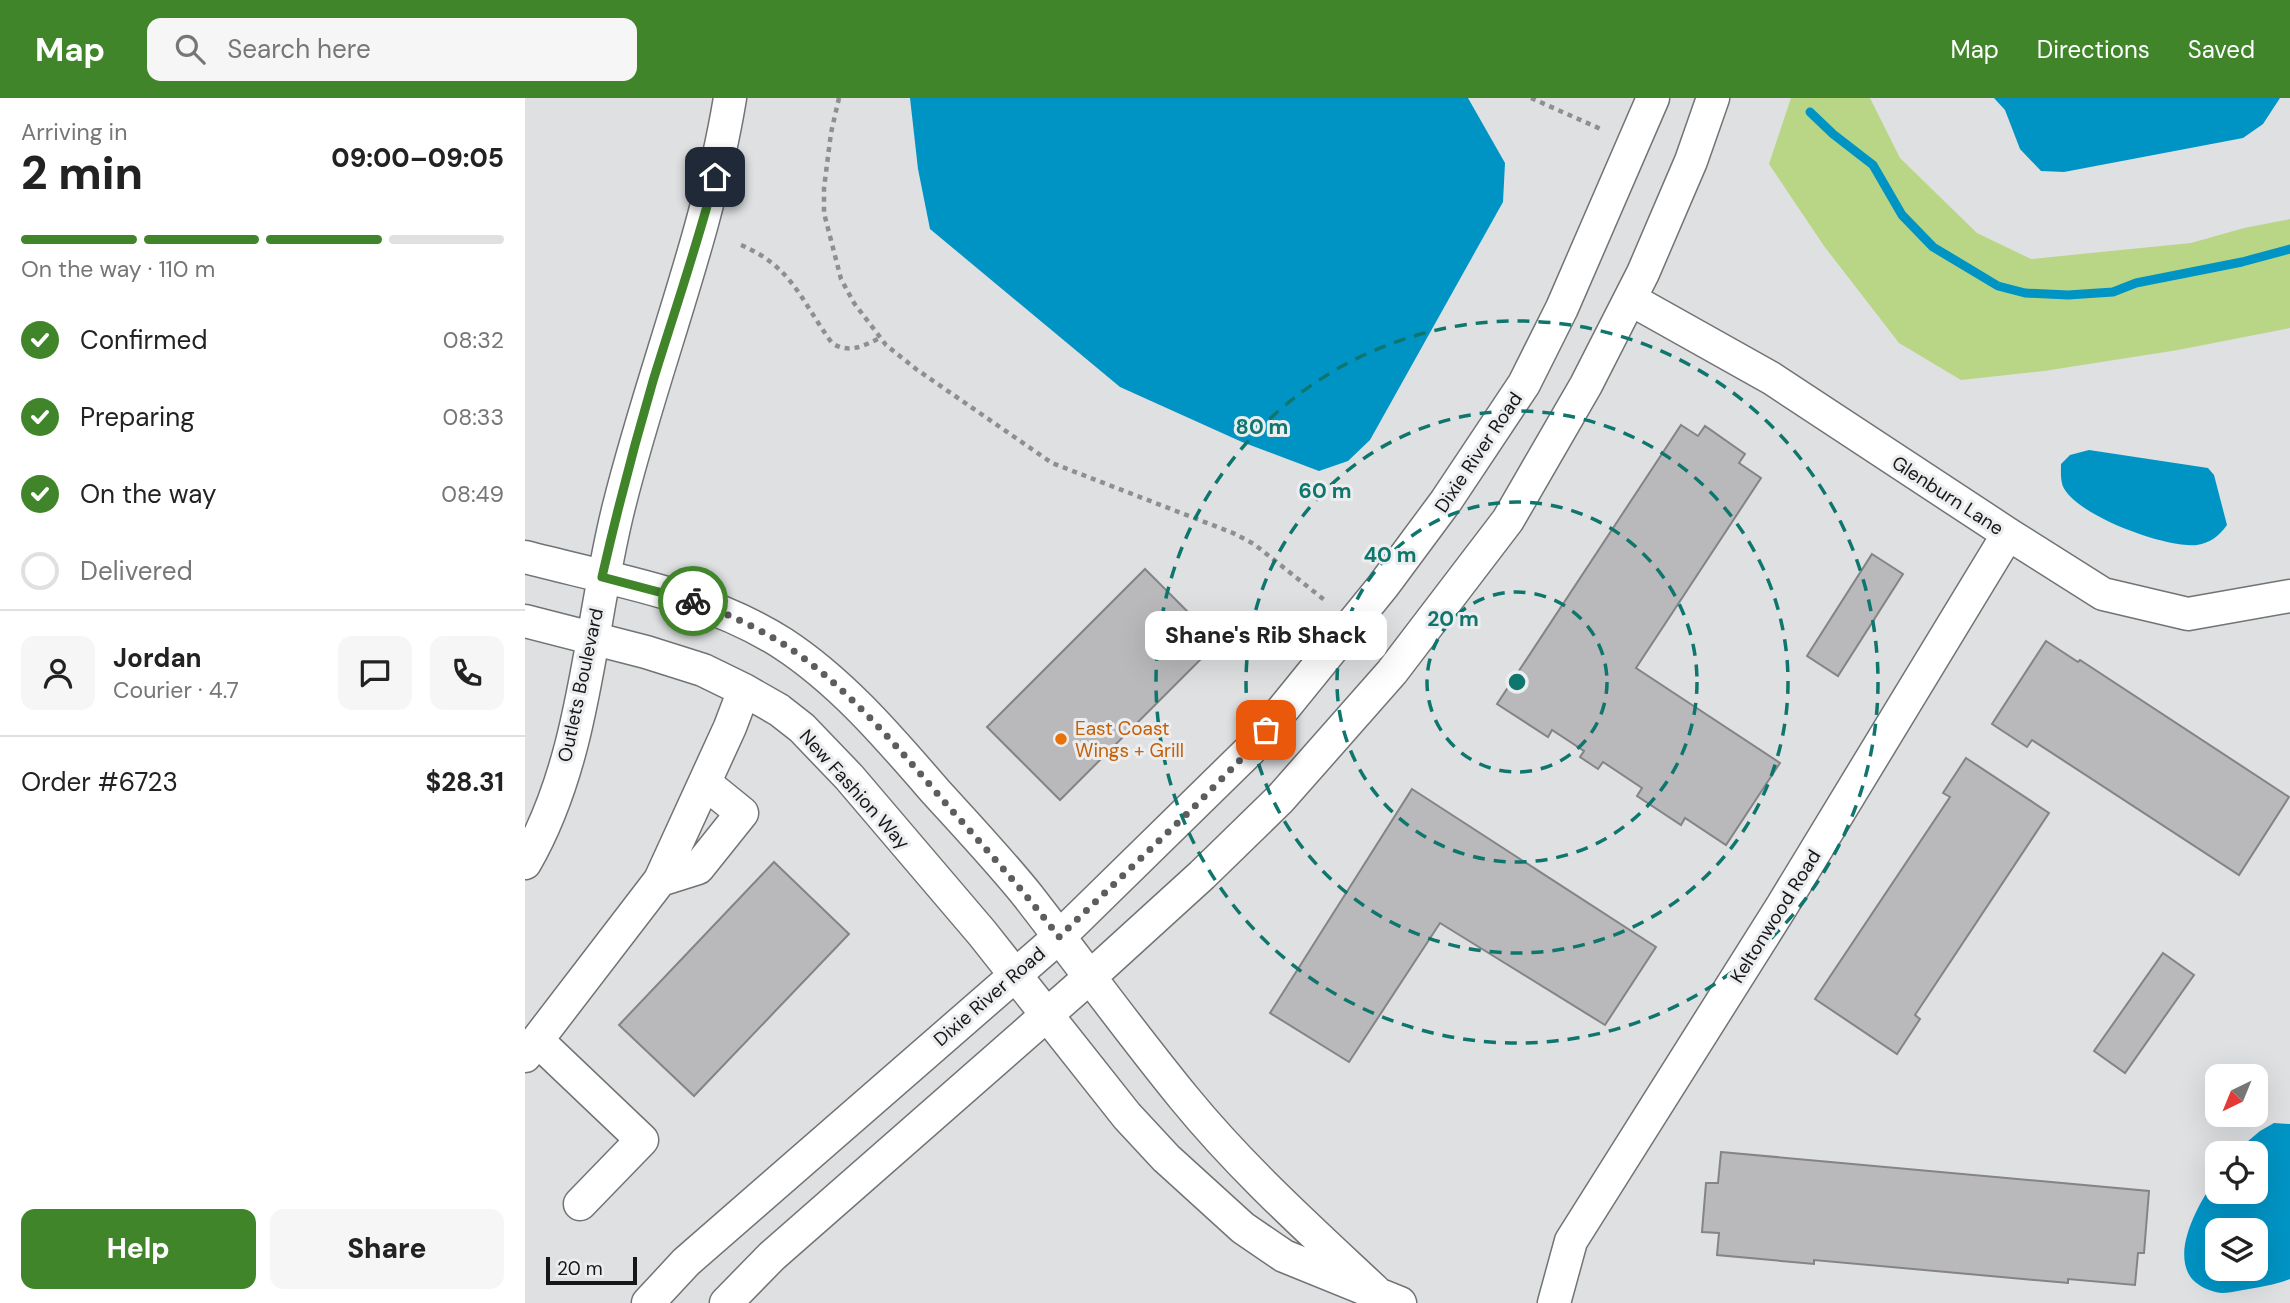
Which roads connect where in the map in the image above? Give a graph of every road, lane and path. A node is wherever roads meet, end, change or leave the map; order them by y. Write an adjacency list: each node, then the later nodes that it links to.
1 (730, 98): 12 (street, Outlets Boulevard)
2 (839, 98): 9 (path)
3 (1531, 98): 6 (path)
4 (1653, 98): 21 (street, Dixie River Road)
5 (1713, 98): 8 (street)
6 (1603, 130)
7 (741, 246): 9 (path)
8 (1630, 299): 10 (street, Glenburn Lane); 23 (street)
9 (880, 338): 14 (path)
10 (2008, 534): 13 (street, Glenburn Lane); 30 (street, Keltonwood Road)
11 (525, 557): 12 (street)
12 (602, 577): 16 (street, Outlets Boulevard); 21 (street)
13 (2290, 596)
14 (1327, 602)
15 (525, 621): 16 (street, New Fashion Way)
16 (591, 638): 17 (street, New Fashion Way); 19 (street, Outlets Boulevard)
17 (744, 690): 18 (street); 22 (street, New Fashion Way)
18 (705, 783): 20 (street); 20 (street)
19 (525, 863)
20 (660, 880): 25 (street)
21 (1059, 937): 22 (street, Dixie River Road); 23 (street)
22 (1014, 974): 24 (street, New Fashion Way); 28 (street, Dixie River Road)
23 (1090, 977): 24 (street); 27 (street)
24 (1047, 1015): 27 (street, New Fashion Way); 29 (street)
25 (532, 1048): 26 (street)
26 (580, 1204)
27 (1388, 1297)
28 (648, 1303)
29 (726, 1303)
30 (1554, 1303)

